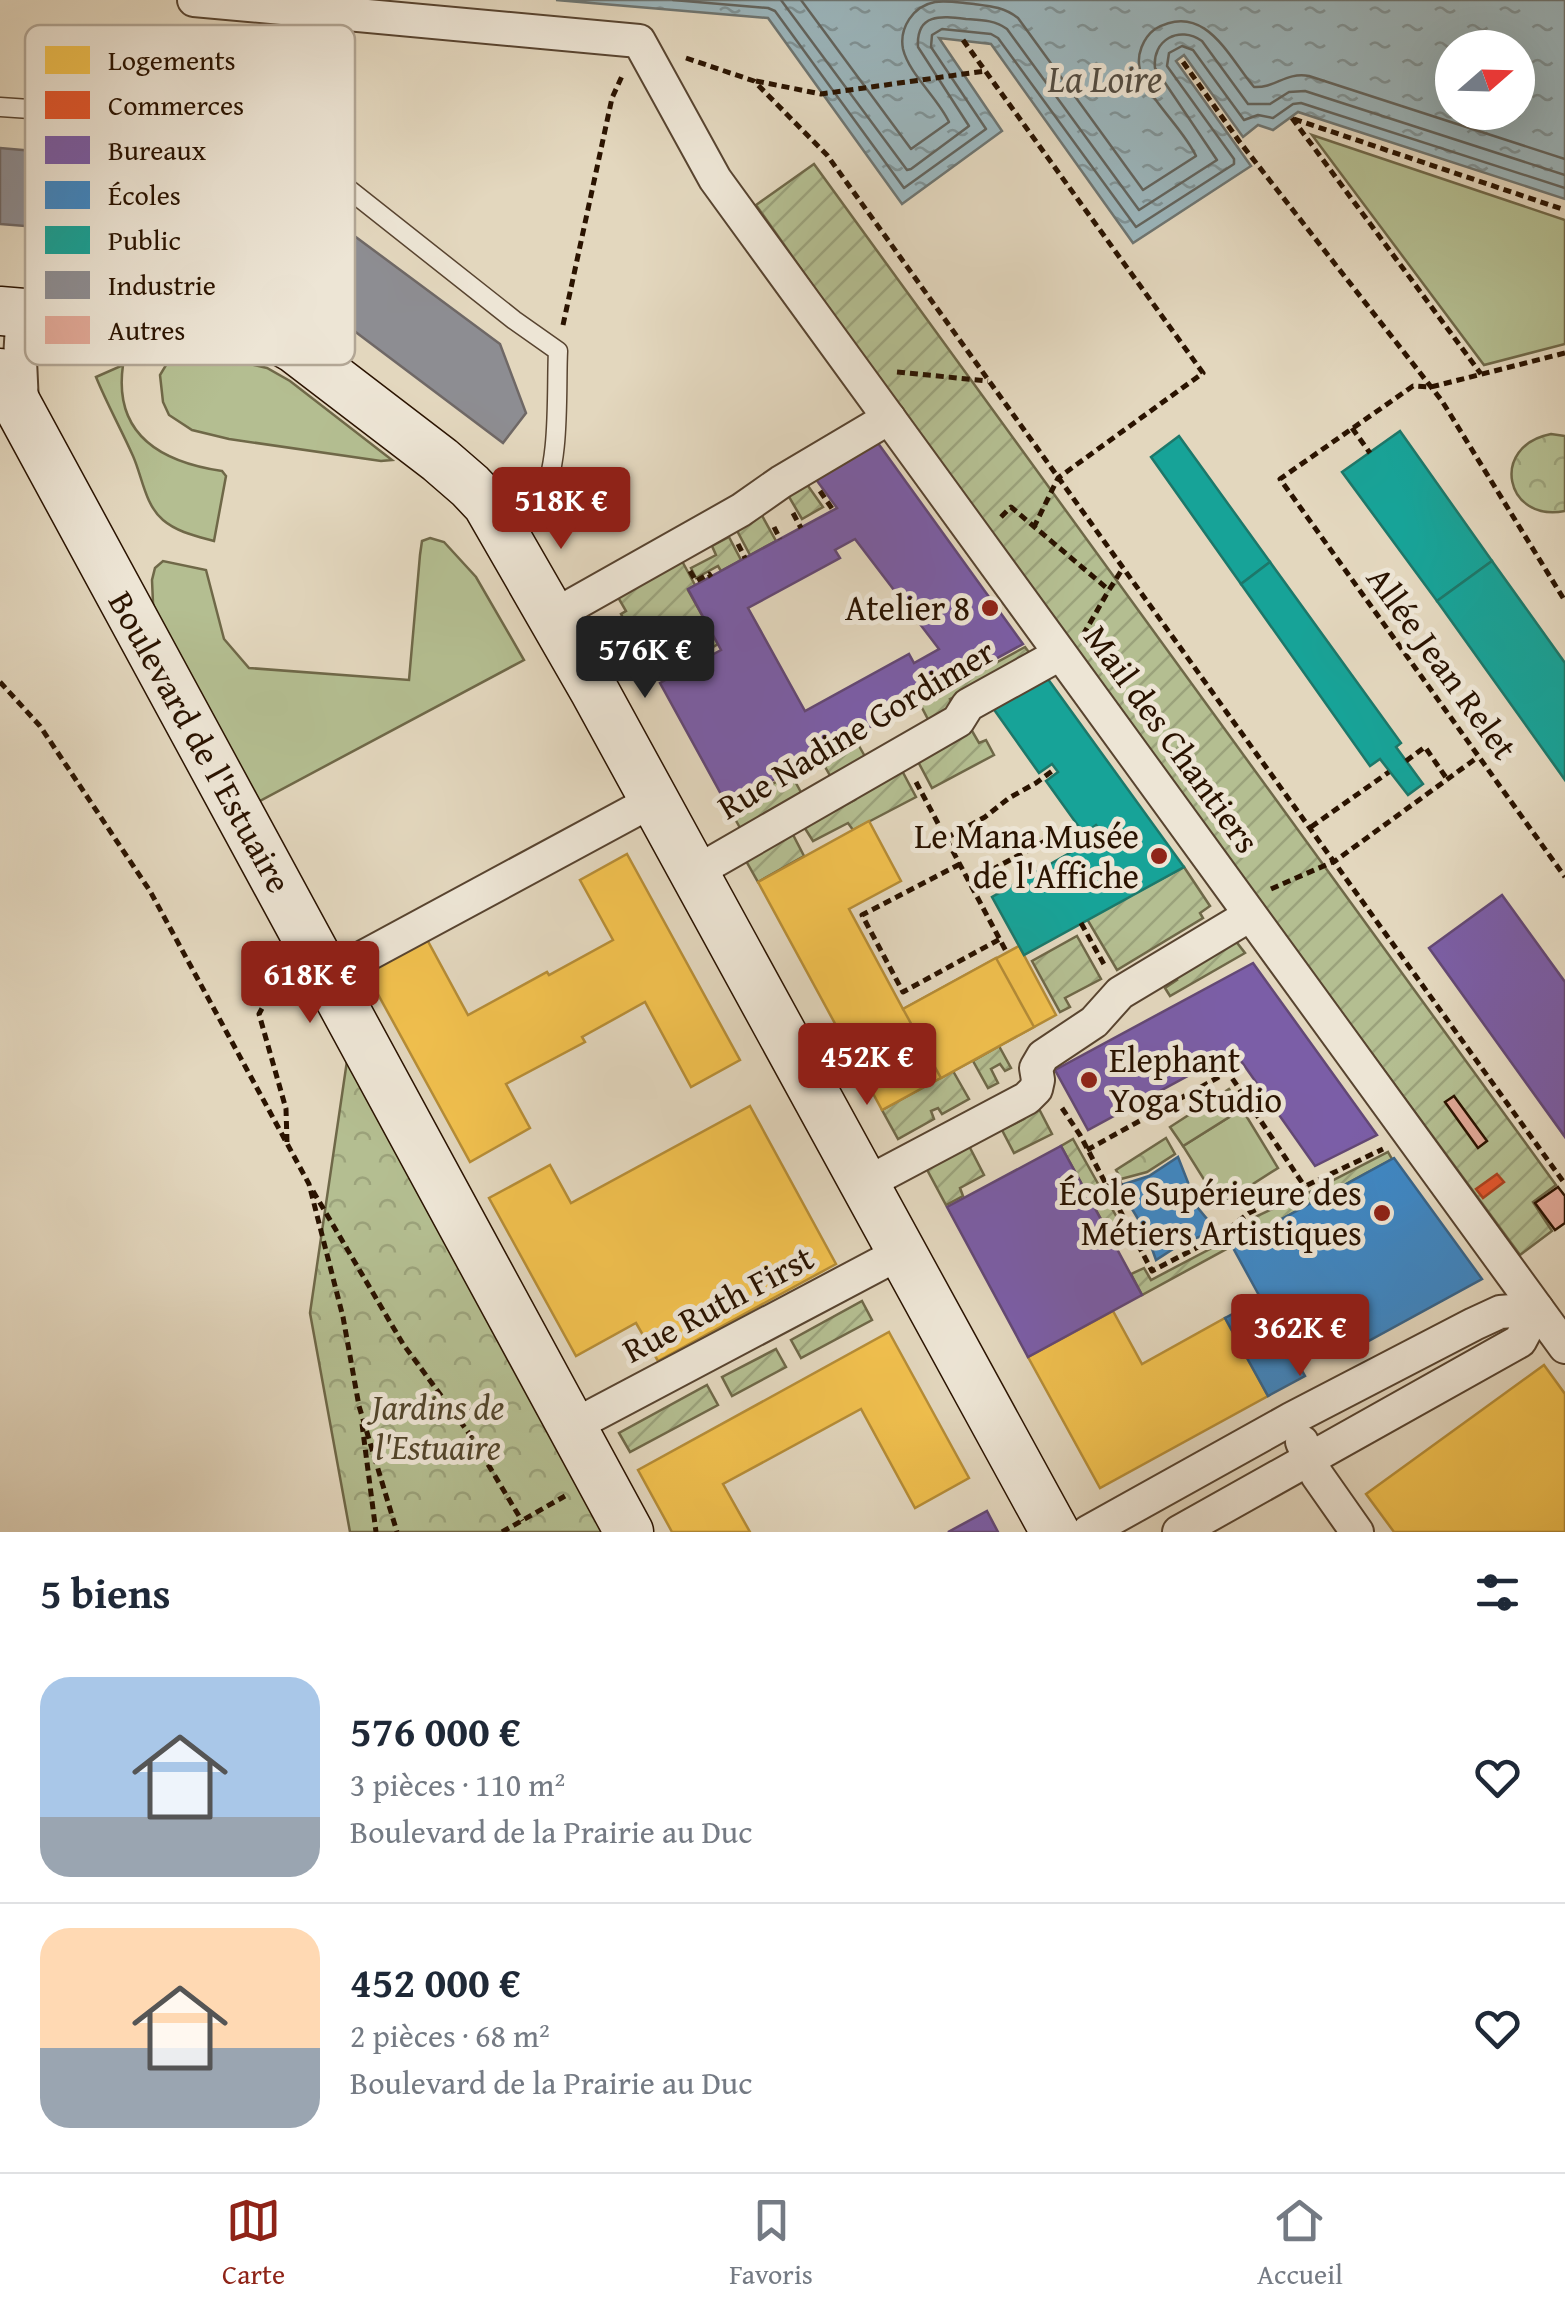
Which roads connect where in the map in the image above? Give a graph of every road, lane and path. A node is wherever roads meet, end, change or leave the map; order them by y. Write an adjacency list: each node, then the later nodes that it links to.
1 (194, 0): 3 (street)
2 (963, 40): 5 (path)
3 (639, 41): 6 (path); 12 (path); 15 (street, Mail des Chantiers)
4 (1183, 62): 18 (path)
5 (985, 70): 6 (path); 23 (path)
6 (754, 81): 17 (path)
7 (0, 107): 8 (lane)
8 (25, 109)
9 (355, 194): 12 (lane)
10 (1565, 210): 16 (path)
11 (17, 312): 19 (street)
12 (558, 352): 25 (lane)
13 (1565, 353): 16 (path)
14 (315, 365): 25 (main road)
15 (853, 368): 17 (path); 20 (street, Mail des Chantiers)
16 (1481, 374): 18 (path)
17 (988, 381): 23 (path)
18 (1430, 387): 21 (path); 29 (path)
19 (11, 392): 52 (main road, Boulevard de l'Estuaire)
20 (890, 418): 26 (street, Mail des Chantiers); 30 (street)
21 (1352, 428): 22 (path); 34 (path, Allée Jean Relet)
22 (1370, 453)
23 (1058, 478): 24 (path); 27 (path)
24 (1034, 526): 26 (path); 28 (path)
25 (502, 527): 30 (main road)
26 (978, 540): 31 (street, Mail des Chantiers)
27 (1122, 568): 28 (path); 40 (path)
28 (1109, 590): 31 (path)
29 (1565, 601)
30 (553, 616): 39 (main road)
31 (1064, 659): 33 (street, Rue Nadine Gordimer); 48 (street, Mail des Chantiers)
32 (0, 682): 55 (path)
33 (900, 753): 42 (path); 45 (street, Rue Nadine Gordimer)
34 (1478, 757): 38 (path); 46 (path, Allée Jean Relet)
35 (1406, 760): 38 (path)
36 (1056, 768): 42 (path)
37 (1390, 772): 40 (path)
38 (1447, 779): 43 (path)
39 (654, 800): 45 (main road); 52 (street)
40 (1310, 827): 43 (path)
41 (1100, 830): 47 (path)
42 (946, 838): 44 (path)
43 (1335, 860): 48 (path); 61 (path)
44 (960, 864): 47 (path); 50 (path)
45 (694, 873): 60 (main road)
46 (1565, 876)
47 (969, 882): 50 (path)
48 (1246, 910): 53 (street); 65 (street, Mail des Chantiers)
49 (1080, 923): 53 (path)
50 (1000, 940): 51 (path)
51 (1007, 952)
52 (328, 976): 55 (path); 73 (main road, Boulevard de l'Estuaire)
53 (1120, 993): 54 (street)
54 (1036, 1089): 57 (path); 60 (street)
55 (287, 1144): 59 (path)
56 (1386, 1148): 63 (path)
57 (1087, 1150): 62 (path); 63 (path)
58 (1122, 1182): 62 (path)
59 (309, 1184): 71 (path); 76 (path)
60 (864, 1184): 64 (main road)
61 (1565, 1184)
62 (1107, 1186): 63 (path)
63 (1305, 1187)
64 (902, 1252): 73 (street, Rue Ruth First); 81 (main road)
65 (1537, 1309): 66 (street); 68 (street); 69 (street, Mail des Chantiers)
66 (1500, 1312): 67 (street); 68 (street)
67 (1444, 1340): 70 (street); 72 (street)
68 (1520, 1341): 70 (street)
69 (1565, 1346)
70 (1464, 1373): 74 (street)
71 (359, 1406): 77 (path); 78 (path)
72 (1291, 1419): 74 (street); 82 (street)
73 (571, 1427): 80 (main road, Boulevard de l'Estuaire)
74 (1310, 1459): 83 (street); 84 (street)
75 (568, 1495): 76 (path)
76 (522, 1521): 79 (path)
77 (376, 1532)
78 (397, 1532)
79 (502, 1532)
80 (629, 1532)
81 (1055, 1532)
82 (1088, 1532)
83 (1179, 1532)
84 (1357, 1532)

